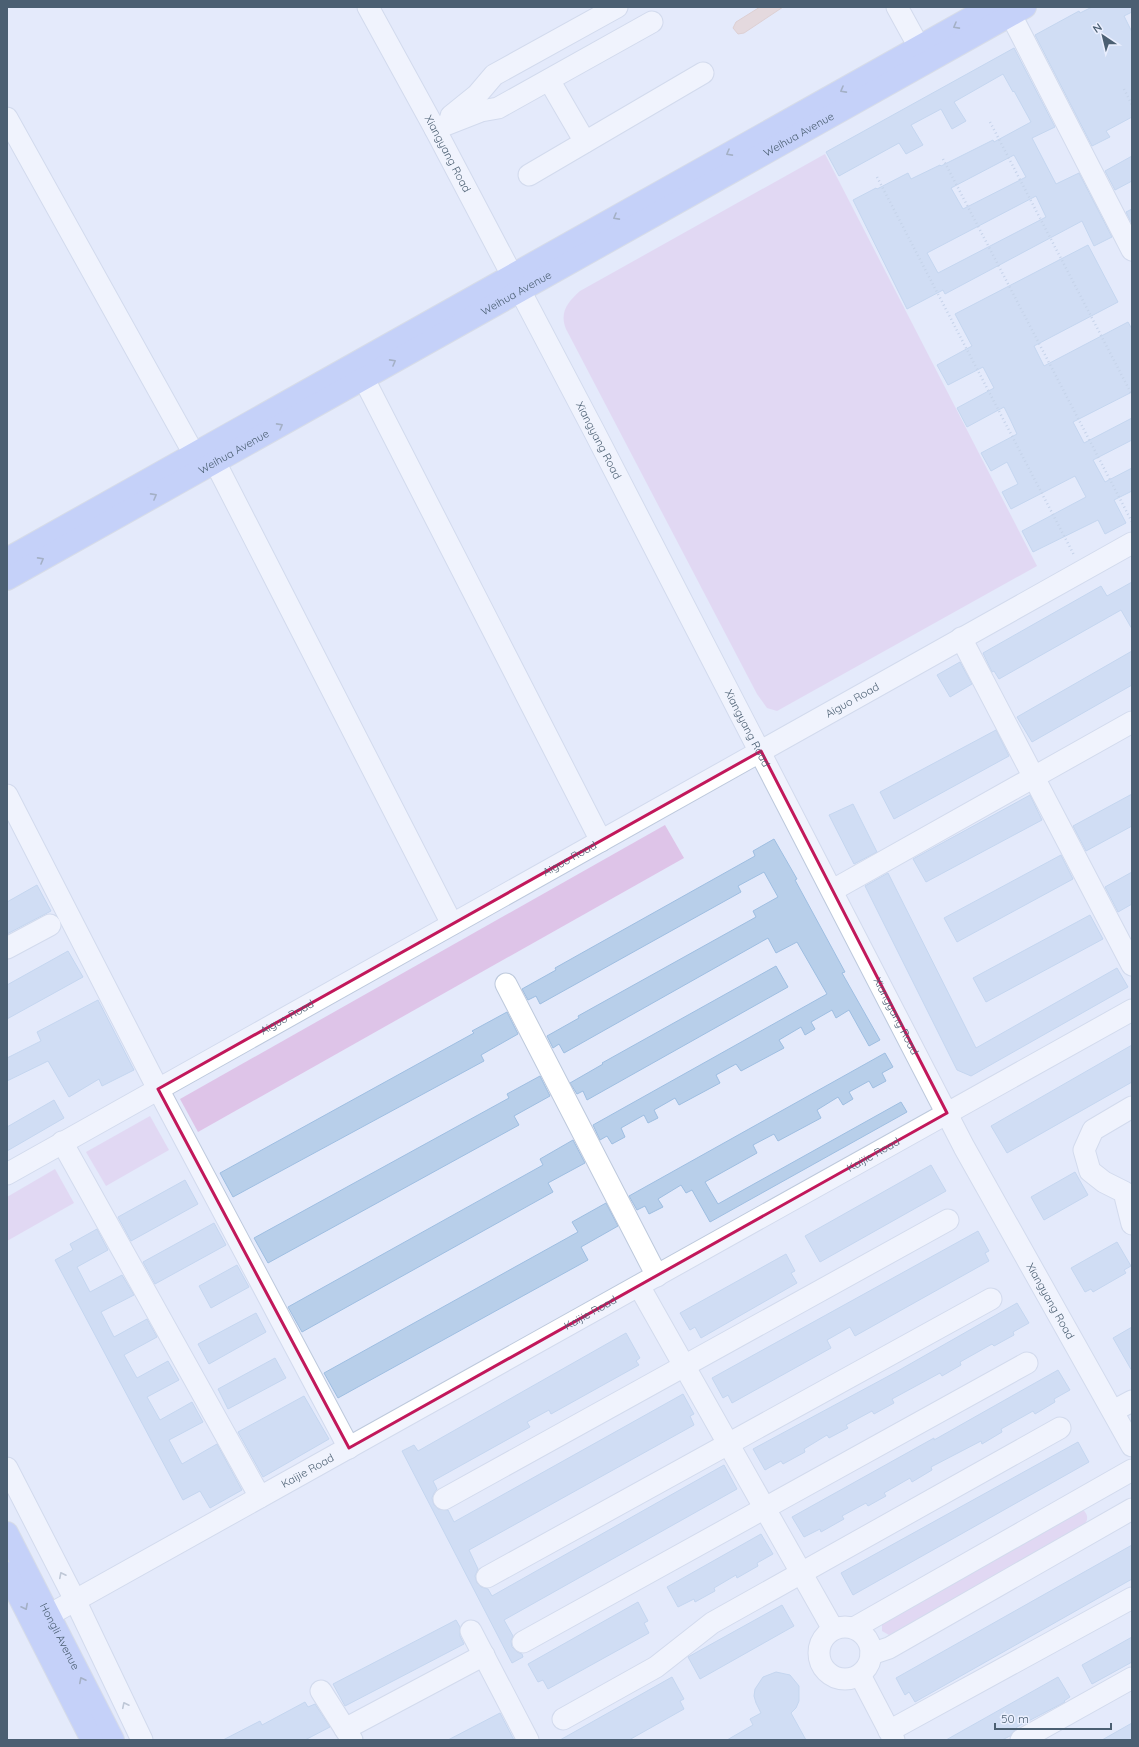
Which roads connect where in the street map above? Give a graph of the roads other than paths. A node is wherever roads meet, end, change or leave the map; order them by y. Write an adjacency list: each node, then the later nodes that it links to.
1 (368, 7): 11 (street, Xiangyang Road)
2 (617, 7): 11 (street)
3 (898, 7): 7 (street)
4 (990, 7): 7 (main road, Weihua Avenue, one-way to 7)
5 (1018, 11): 14 (street); 15 (main road, Weihua Avenue)
6 (652, 22): 9 (street)
7 (919, 47): 15 (main road, Weihua Avenue, one-way to 15)
8 (703, 73): 12 (street)
9 (549, 80): 11 (street); 12 (street)
10 (7, 118): 17 (street)
11 (435, 129): 15 (street, Xiangyang Road)
12 (585, 142): 13 (street)
13 (529, 175)
14 (1132, 250)
15 (516, 283): 16 (main road, Weihua Avenue, one-way to 15); 17 (main road, Weihua Avenue); 24 (street, Xiangyang Road)
16 (364, 379): 18 (main road, Weihua Avenue, one-way to 16); 27 (street)
17 (194, 454): 20 (main road, Weihua Avenue)
18 (215, 462): 21 (main road, Weihua Avenue, one-way to 18); 29 (street)
19 (1132, 543): 22 (street, Aiguo Road)
20 (7, 559)
21 (7, 579)
22 (961, 638): 24 (street, Aiguo Road); 25 (street)
23 (1132, 722): 25 (street)
24 (761, 751): 27 (street, Aiguo Road); 28 (street, Xiangyang Road)
25 (1034, 777): 28 (street); 32 (street)
26 (7, 795): 35 (street)
27 (601, 841): 29 (street, Aiguo Road)
28 (833, 890): 37 (street, Xiangyang Road)
29 (452, 924): 35 (street, Aiguo Road)
30 (50, 925): 31 (street)
31 (7, 948)
32 (1132, 965)
33 (506, 984): 42 (street)
34 (1132, 1010): 37 (street, Kaijie Road)
35 (158, 1089): 38 (street, Aiguo Road); 52 (street)
36 (1132, 1107): 41 (street)
37 (947, 1113): 42 (street, Kaijie Road); 48 (street, Xiangyang Road)
38 (62, 1142): 39 (street, Aiguo Road); 55 (street)
39 (7, 1174)
40 (948, 1220): 46 (street)
41 (1132, 1224)
42 (657, 1276): 43 (street, Kaijie Road)
43 (639, 1286): 46 (street); 52 (street, Kaijie Road)
44 (991, 1298): 50 (street)
45 (1027, 1363): 57 (street)
46 (684, 1366): 50 (street); 56 (street)
47 (1132, 1400): 48 (street)
48 (1113, 1411): 51 (street, Xiangyang Road)
49 (1060, 1428): 61 (street)
50 (728, 1444): 57 (street); 62 (street)
51 (1132, 1446)
52 (349, 1448): 55 (street, Kaijie Road)
53 (7, 1468): 64 (street, one-way to 53)
54 (1132, 1470): 66 (street)
55 (260, 1497): 64 (street, Kaijie Road)
56 (444, 1499)
57 (764, 1508): 61 (street); 69 (street)
58 (1132, 1510): 70 (street)
59 (7, 1533): 65 (main road, Hongli Avenue)
60 (7, 1573): 78 (main road, Hongli Avenue, one-way to 78)
61 (801, 1573): 67 (street); 75 (street)
62 (487, 1577)
63 (1132, 1598): 77 (street)
64 (75, 1600): 65 (street, Kaijie Road); 80 (street, one-way to 64)
65 (49, 1615): 79 (main road, Hongli Avenue, one-way to 65)
66 (854, 1628): 67 (street); 70 (street)
67 (833, 1629): 72 (street)
68 (471, 1631): 71 (street)
69 (522, 1642)
70 (871, 1654): 72 (street)
71 (484, 1655): 76 (street); 81 (street)
72 (860, 1675): 77 (street)
73 (1132, 1678): 82 (street)
74 (321, 1691): 76 (street)
75 (563, 1719)
76 (348, 1734)
77 (891, 1736)
78 (92, 1740)
79 (113, 1740)
80 (142, 1740)
81 (528, 1740)
82 (1021, 1740)

